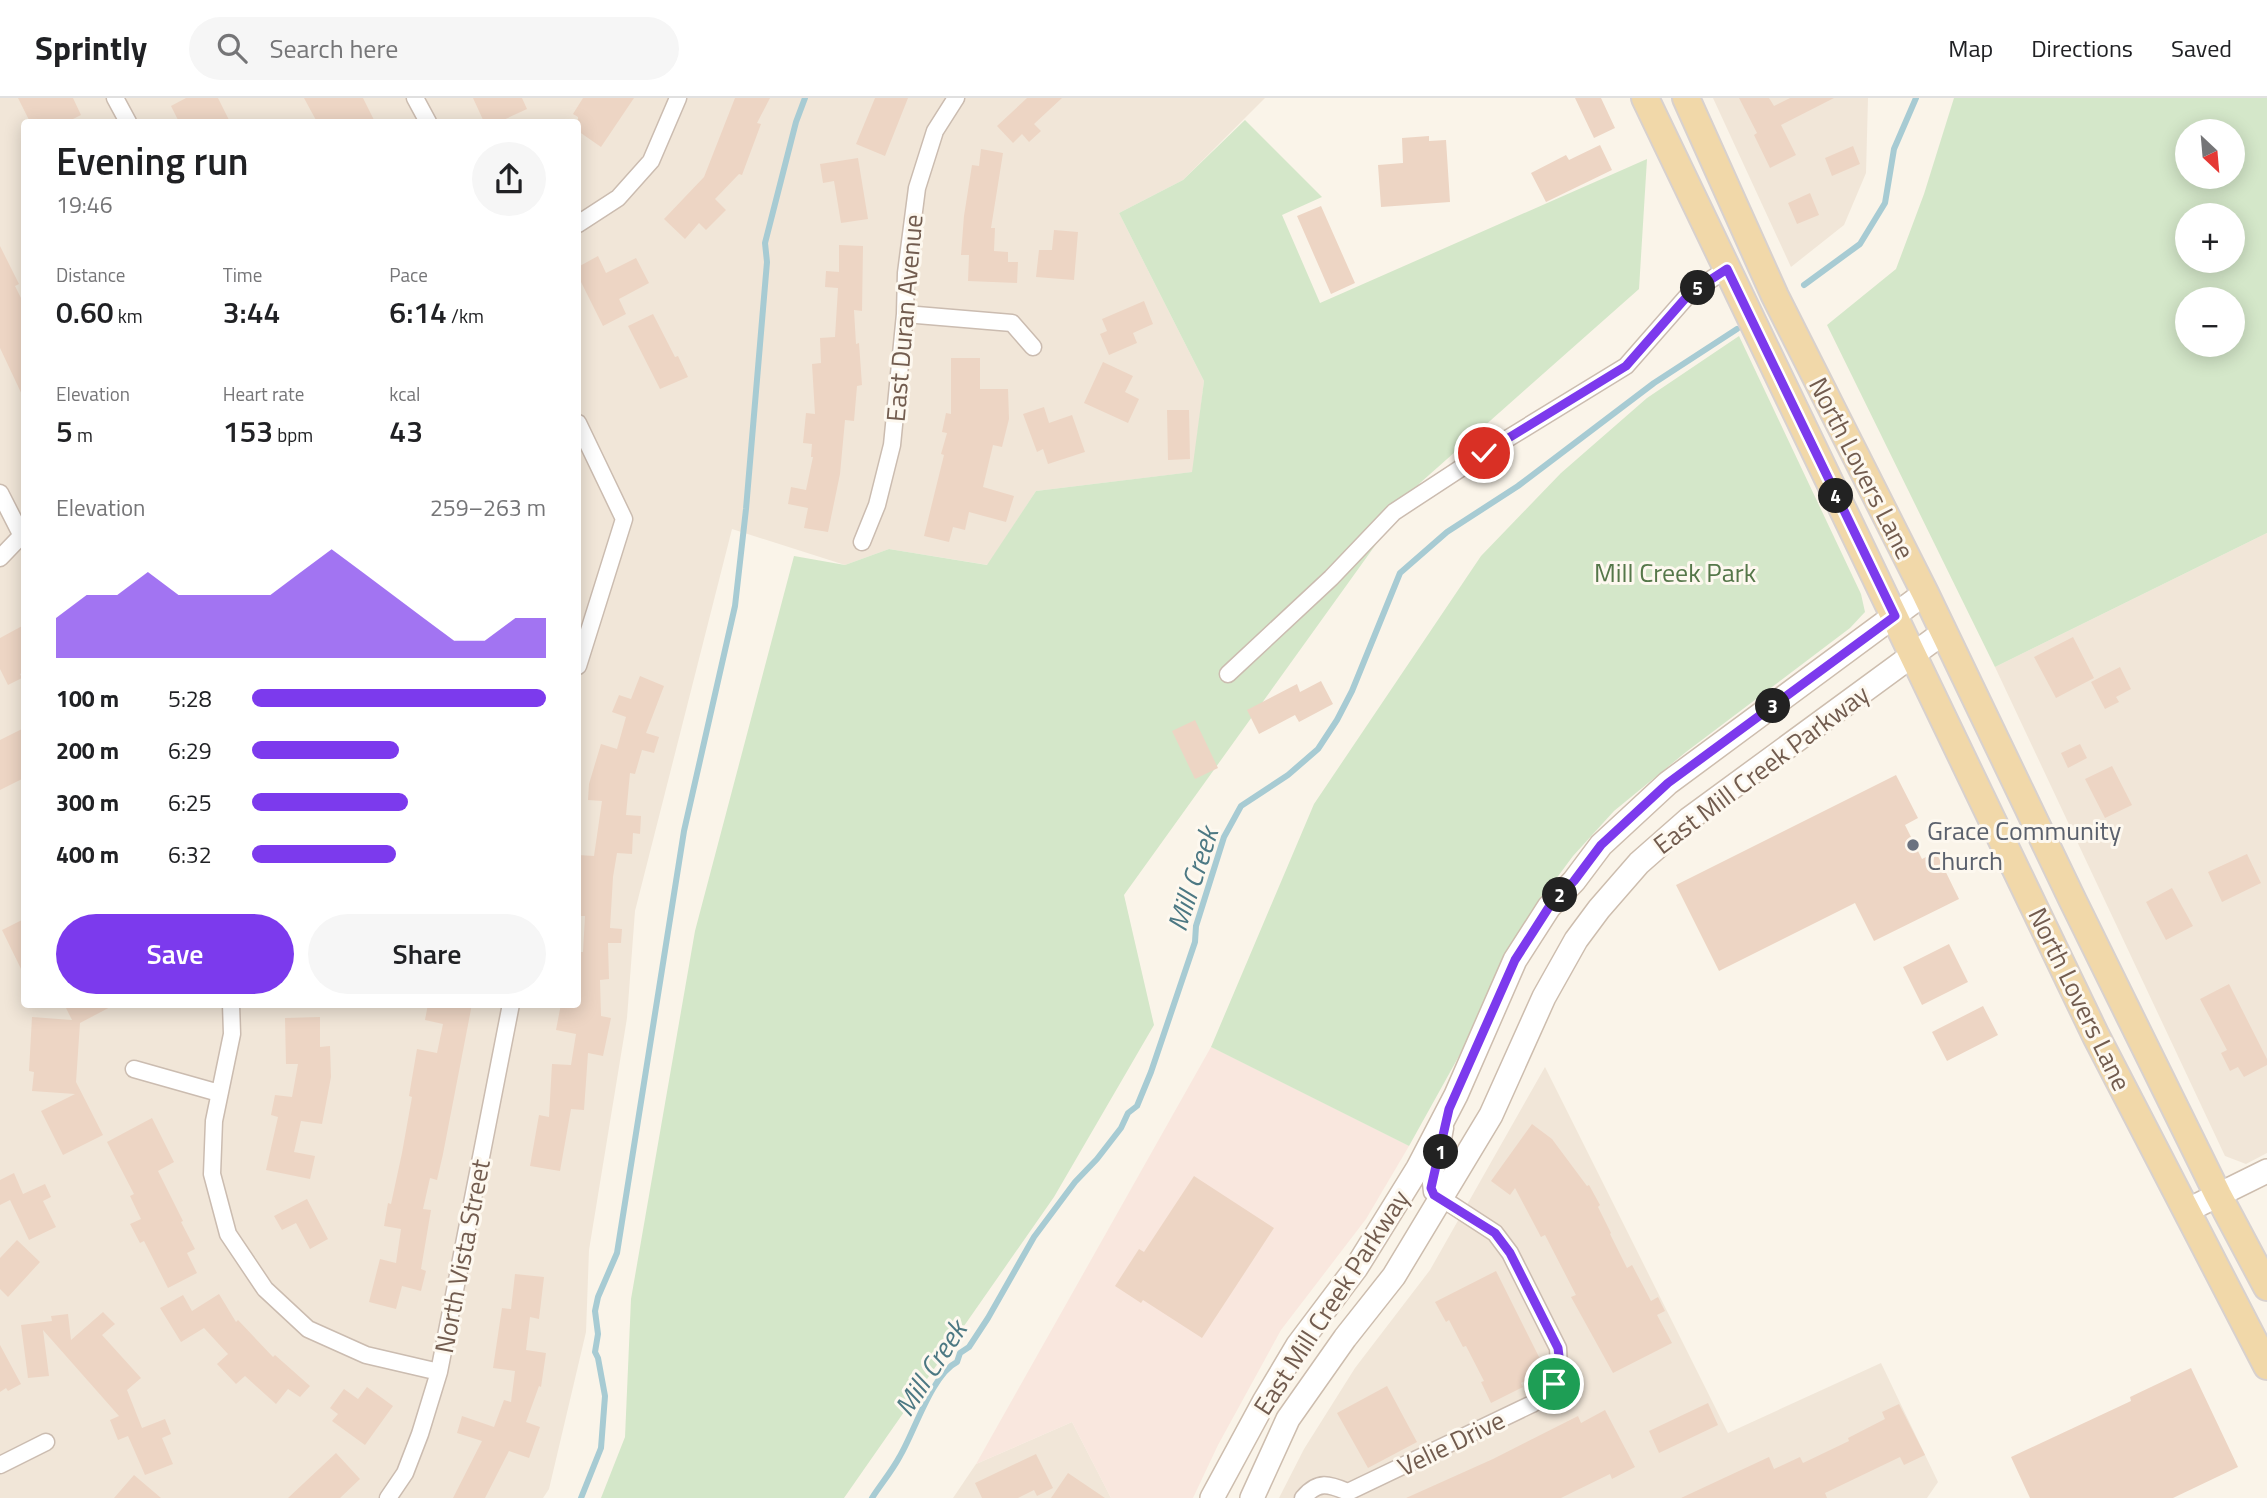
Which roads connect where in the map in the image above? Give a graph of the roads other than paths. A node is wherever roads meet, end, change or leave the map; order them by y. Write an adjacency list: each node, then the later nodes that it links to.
1 (115, 98): 7 (street)
2 (415, 98): 8 (street)
3 (678, 98): 9 (street)
4 (956, 98): 11 (street, East Duran Avenue)
5 (1645, 98): 10 (main road, North Lovers Lane)
6 (1686, 98): 19 (main road, North Lovers Lane)
7 (126, 119)
8 (426, 119)
9 (581, 222)
10 (1727, 269): 20 (main road, North Lovers Lane); 24 (street)
11 (905, 314): 12 (street); 17 (street, East Duran Avenue)
12 (1033, 347)
13 (581, 429): 23 (street)
14 (0, 493): 15 (street)
15 (21, 531)
16 (21, 539): 18 (street)
17 (862, 542)
18 (0, 558)
19 (1925, 593): 20 (street, East Mill Creek Parkway); 21 (main road, North Lovers Lane)
20 (1895, 616): 22 (main road, North Lovers Lane); 29 (street, East Mill Creek Parkway)
21 (1944, 632): 22 (street, East Mill Creek Parkway); 31 (main road, North Lovers Lane)
22 (1912, 654): 32 (street, East Mill Creek Parkway); 33 (main road, North Lovers Lane)
23 (581, 656)
24 (1228, 674)
25 (231, 1008): 28 (street)
26 (510, 1008): 36 (street, North Vista Street)
27 (134, 1069): 28 (street)
28 (219, 1093): 36 (street)
29 (1449, 1109): 32 (street); 41 (street, East Mill Creek Parkway)
30 (2267, 1171): 31 (street)
31 (2218, 1195): 33 (street); 34 (main road, North Lovers Lane)
32 (1440, 1198): 39 (street, Velie Drive); 42 (street, East Mill Creek Parkway)
33 (2186, 1212): 35 (main road, North Lovers Lane)
34 (2267, 1287)
35 (2267, 1366)
36 (439, 1371): 40 (street, North Vista Street)
37 (46, 1442): 38 (street)
38 (0, 1465)
39 (1348, 1495): 43 (street, Velie Drive)
40 (388, 1498)
41 (1212, 1498)
42 (1252, 1498)
43 (1303, 1498)

